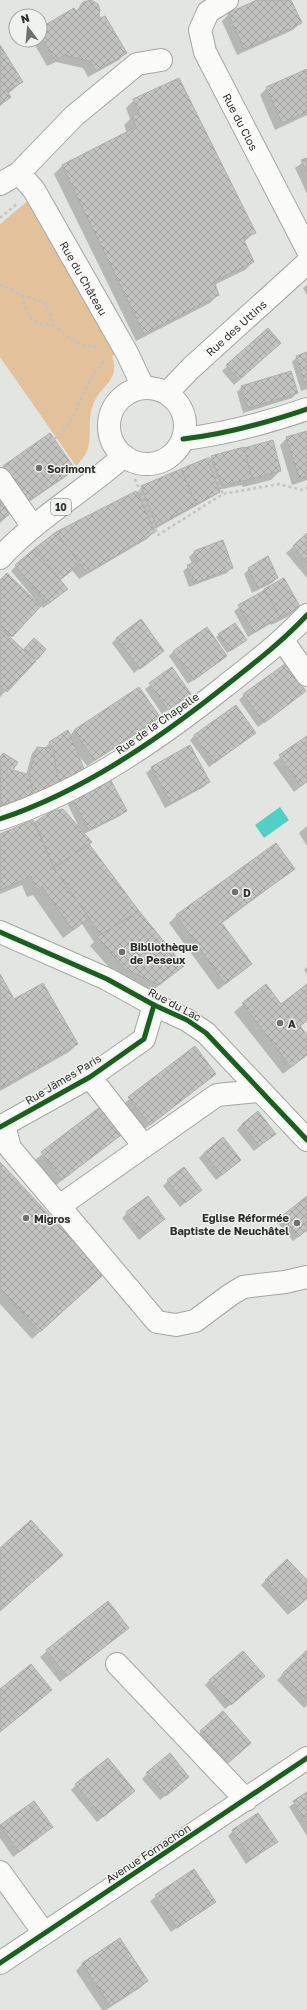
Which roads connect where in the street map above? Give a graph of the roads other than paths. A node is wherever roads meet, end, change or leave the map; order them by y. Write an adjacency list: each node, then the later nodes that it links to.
1 (227, 0): 5 (street, Rue du Clos)
2 (161, 60): 3 (street)
3 (19, 173): 4 (street); 7 (street, Rue du Château)
4 (0, 184)
5 (307, 249)
6 (307, 263): 8 (street, Rue des Uttins)
7 (143, 387): 8 (street); 11 (street)
8 (167, 393): 10 (street)
9 (307, 409): 10 (street)
10 (183, 439): 11 (street)
11 (124, 456): 13 (street, 10)
12 (0, 479): 13 (street)
13 (33, 527): 14 (street, 10)
14 (0, 558)
15 (307, 615): 16 (street, Rue de la Chapelle)
16 (283, 640): 17 (street); 18 (street, Rue de la Chapelle)
17 (307, 675)
18 (0, 818)
19 (0, 932): 20 (street, Rue du Lac)
20 (154, 1005): 21 (street, Rue Jämes Paris); 22 (street, Rue du Lac)
21 (90, 1077): 23 (street, Rue Jämes Paris); 25 (street)
22 (259, 1091): 24 (street, Rue du Lac); 25 (street)
23 (2, 1126): 27 (street)
24 (307, 1140)
25 (144, 1146): 26 (street)
26 (68, 1200)
27 (307, 1277)
28 (117, 1664): 30 (street)
29 (307, 1758): 30 (street, Avenue Fornachon)
30 (246, 1800): 32 (street, Avenue Fornachon)
31 (0, 1872): 32 (street)
32 (44, 1933): 33 (street, Avenue Fornachon)
33 (0, 1963)

